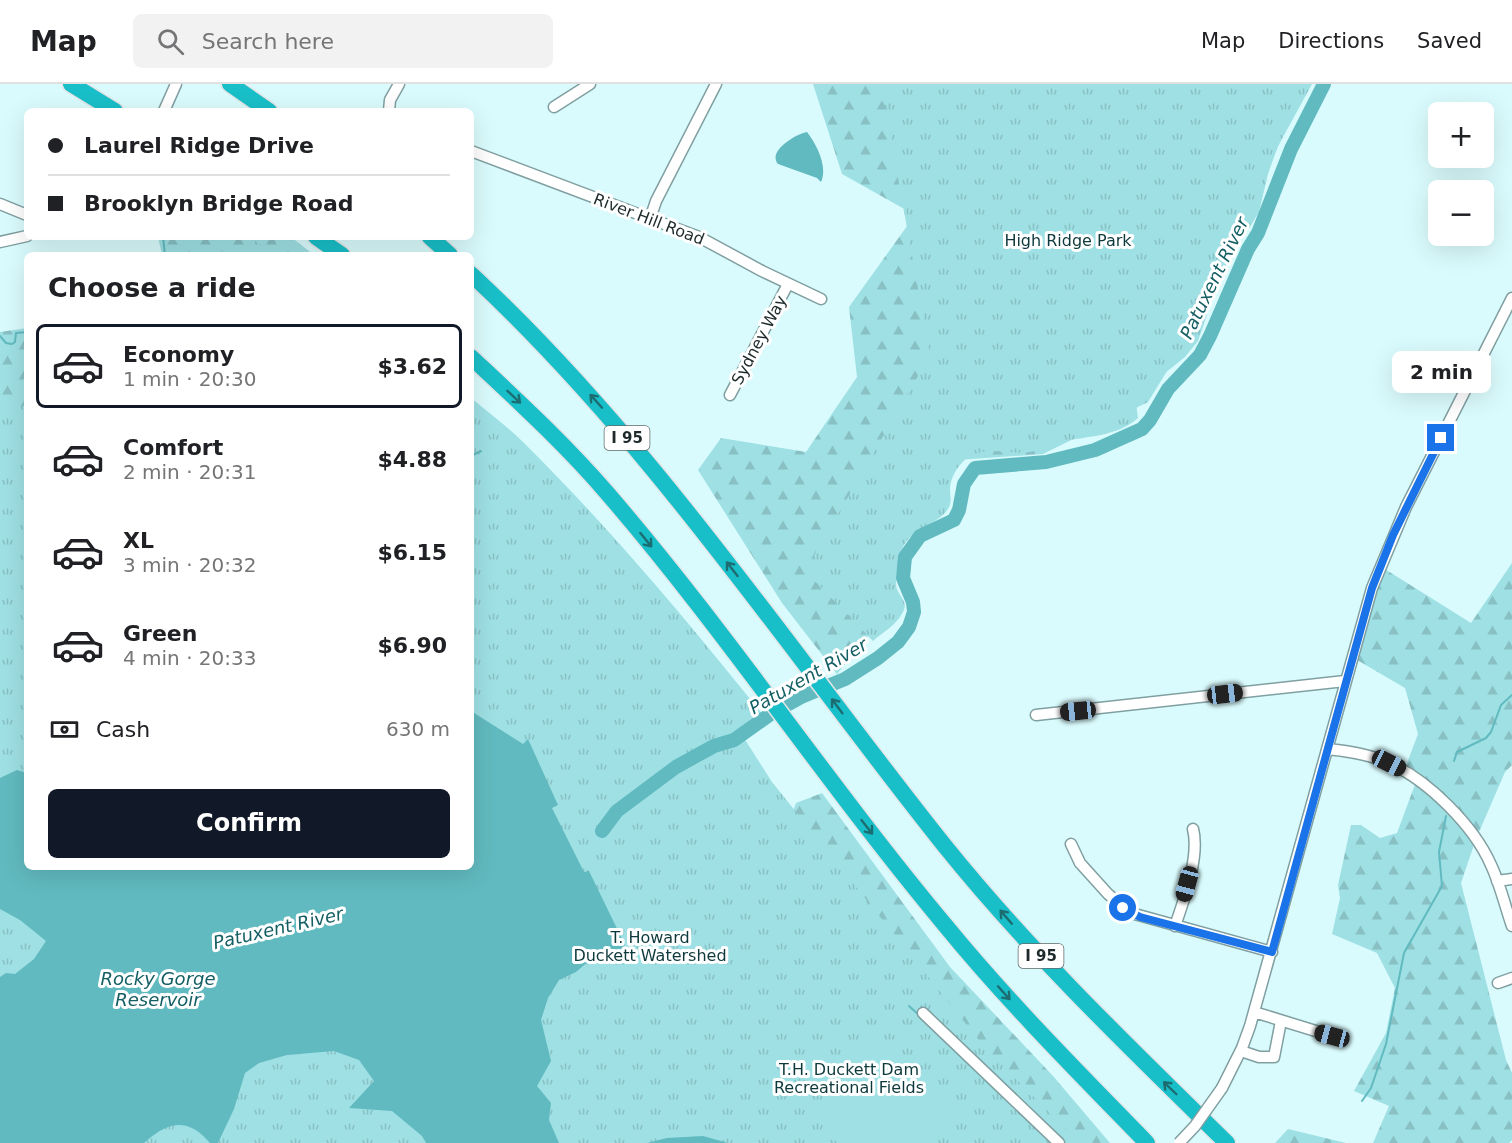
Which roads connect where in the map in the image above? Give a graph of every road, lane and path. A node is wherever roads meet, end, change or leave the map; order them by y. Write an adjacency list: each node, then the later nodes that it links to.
1 (71, 84): 8 (highway)
2 (176, 84): 9 (street)
3 (230, 84): 10 (highway)
4 (399, 84): 11 (street)
5 (590, 84): 7 (street)
6 (716, 84): 15 (street)
7 (554, 107)
8 (110, 108)
9 (165, 108)
10 (265, 108)
11 (389, 108)
12 (474, 152): 15 (street, River Hill Road)
13 (0, 204): 14 (street)
14 (24, 214)
15 (650, 219): 23 (street, River Hill Road)
16 (24, 237): 19 (street)
17 (320, 240): 20 (highway)
18 (433, 240): 21 (highway)
19 (0, 242)
20 (338, 252)
21 (447, 252)
22 (474, 277): 48 (highway, I 95, one-way to 22)
23 (788, 284): 25 (street, River Hill Road); 27 (street, Sydney Way)
24 (1512, 298): 28 (street)
25 (821, 299)
26 (474, 360): 46 (highway, one-way to 46)
27 (730, 395)
28 (1345, 681): 29 (street); 30 (street)
29 (1036, 715)
30 (1327, 749): 34 (street); 37 (street)
31 (1193, 829): 35 (street)
32 (1071, 844): 35 (street)
33 (1512, 879): 34 (street)
34 (1497, 881): 36 (street)
35 (1175, 926): 37 (street)
36 (1512, 926)
37 (1272, 952): 40 (street)
38 (1512, 978): 39 (street)
39 (1498, 983)
40 (1254, 1012): 42 (street); 44 (street)
41 (923, 1013): 45 (street)
42 (1281, 1021): 43 (street); 44 (street)
43 (1332, 1036)
44 (1241, 1051): 47 (street, bridge)
45 (1059, 1143)
46 (1148, 1143)
47 (1179, 1143)
48 (1227, 1143)

